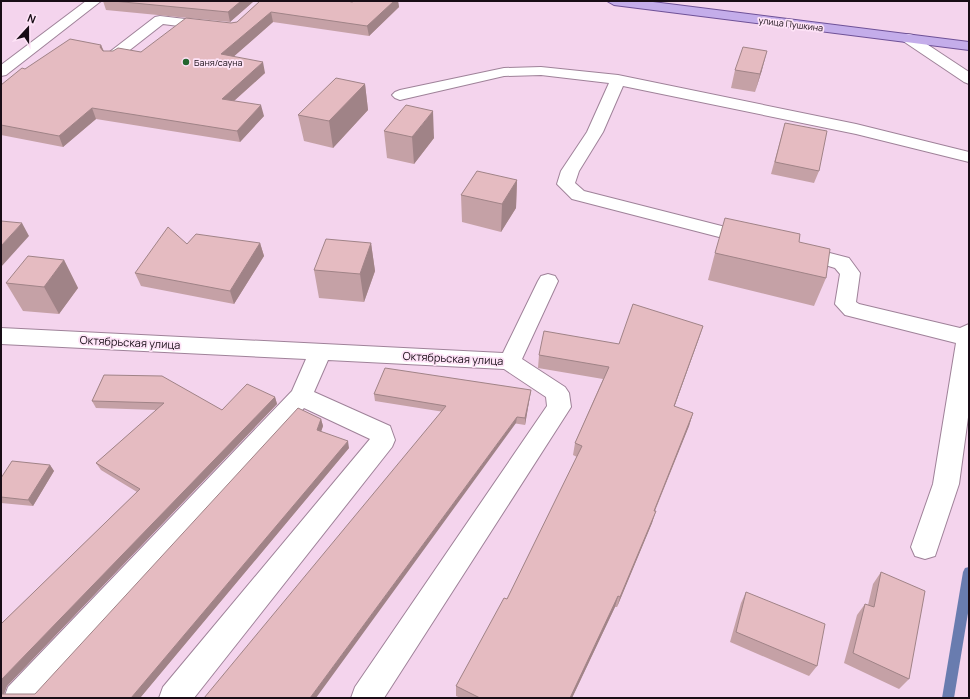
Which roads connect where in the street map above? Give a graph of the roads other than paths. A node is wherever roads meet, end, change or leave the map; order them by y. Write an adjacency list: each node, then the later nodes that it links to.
1 (94, 1): 7 (street)
2 (614, 1): 4 (main road, улица Пушкина)
3 (220, 28): 6 (street)
4 (908, 38): 5 (main road, улица Пушкина); 8 (street)
5 (969, 46)
6 (112, 57)
7 (1, 72)
8 (969, 79)
9 (618, 80): 10 (street); 11 (street); 13 (street)
10 (400, 95)
11 (969, 157)
12 (548, 281): 16 (street)
13 (969, 335): 18 (street)
14 (1, 336): 15 (street, Октябрьская улица)
15 (321, 351): 16 (street, Октябрьская улица); 17 (street)
16 (510, 362): 21 (street, Октябрьская улица)
17 (301, 396): 19 (street); 20 (street)
18 (925, 547)
19 (19, 698)
20 (174, 698)
21 (366, 698)

